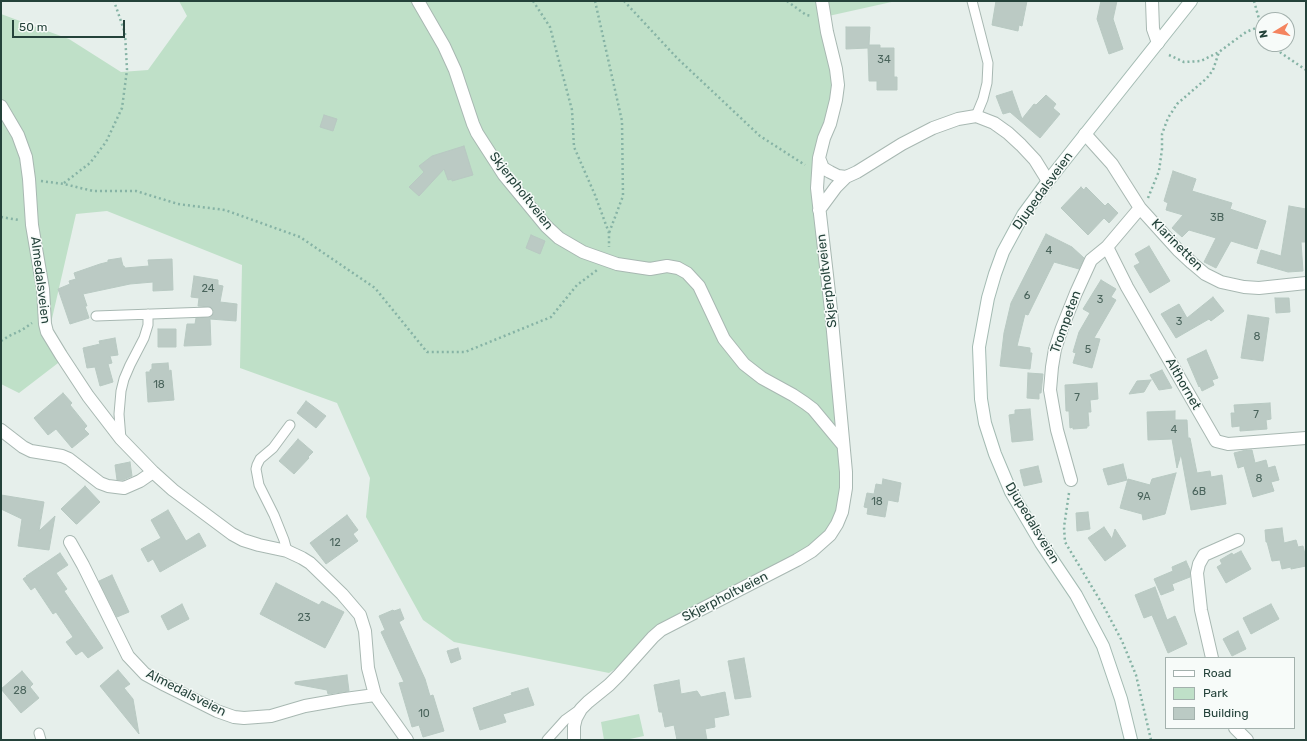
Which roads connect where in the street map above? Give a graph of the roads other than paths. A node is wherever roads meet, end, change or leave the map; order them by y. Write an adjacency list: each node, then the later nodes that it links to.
1 (418, 1): 24 (street, Skjerpholtveien)
2 (822, 1): 10 (street, Skjerpholtveien)
3 (972, 1): 8 (lane)
4 (1152, 1): 6 (street)
5 (1191, 1): 6 (street, Djupedalsveien)
6 (1158, 43): 9 (street, Djupedalsveien)
7 (1, 106): 23 (street, Almedalsveien)
8 (976, 116): 11 (street); 12 (street)
9 (1085, 134): 12 (street, Djupedalsveien); 13 (street, Klarinetten)
10 (820, 158): 11 (street); 14 (street, Skjerpholtveien)
11 (846, 176): 14 (street)
12 (1048, 181): 37 (street, Djupedalsveien)
13 (1140, 208): 15 (street, Trompeten); 16 (street, Klarinetten)
14 (819, 210): 24 (street, Skjerpholtveien)
15 (1107, 247): 22 (street, Althornet); 26 (street, Trompeten)
16 (1306, 283)
17 (208, 312): 18 (lane)
18 (148, 314): 19 (lane); 23 (lane)
19 (96, 316)
20 (290, 425): 29 (lane)
21 (1, 430): 25 (street)
22 (1306, 438)
23 (122, 439): 25 (street, Almedalsveien)
24 (843, 445): 32 (street, Skjerpholtveien)
25 (153, 472): 29 (street, Almedalsveien)
26 (1071, 480)
27 (1238, 540): 30 (street)
28 (70, 542): 31 (street, Almedalsveien)
29 (287, 551): 31 (street, Almedalsveien)
30 (1212, 657)
31 (375, 695): 34 (street, Almedalsveien)
32 (581, 709): 35 (lane); 36 (street, Skjerpholtveien)
33 (1236, 729): 38 (street)
34 (407, 740)
35 (546, 740)
36 (574, 740)
37 (1131, 740)
38 (1247, 740)

